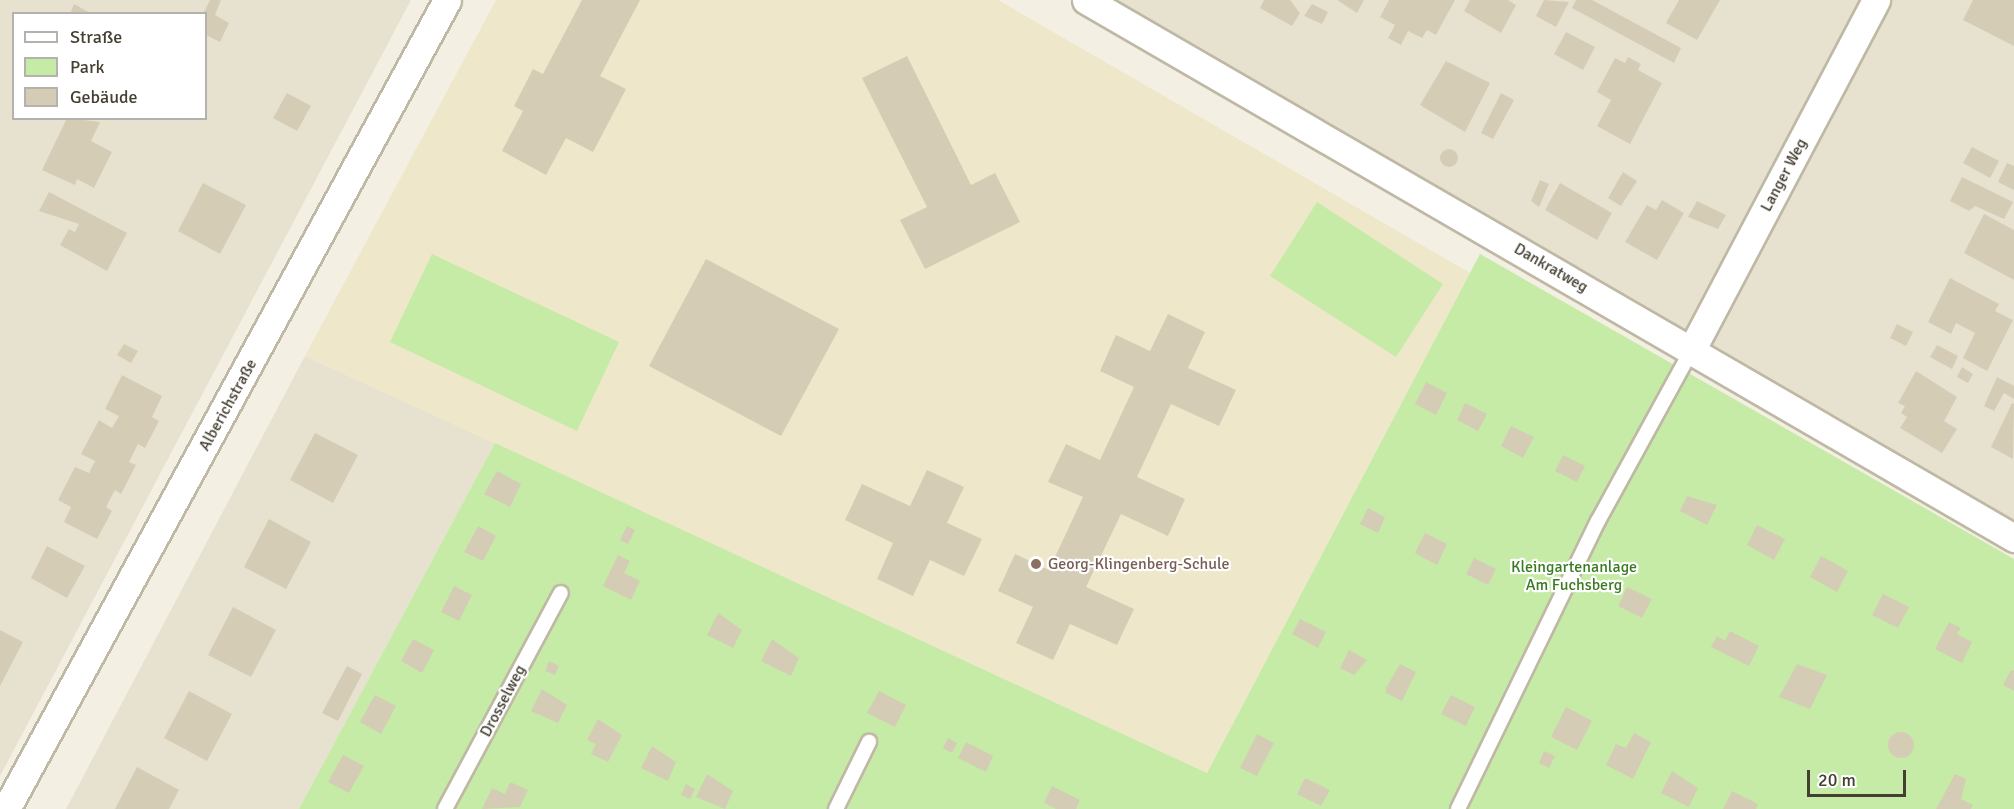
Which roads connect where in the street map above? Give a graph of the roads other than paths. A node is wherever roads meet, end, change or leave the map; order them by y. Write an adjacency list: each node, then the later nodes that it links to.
1 (447, 0): 8 (street, Alberichstraße)
2 (1086, 0): 4 (street, Dankratweg)
3 (1876, 0): 4 (street, Langer Weg)
4 (1692, 349): 5 (street, Dankratweg); 11 (lane)
5 (2014, 538)
6 (561, 593): 9 (lane, Drosselweg)
7 (869, 742): 10 (lane)
8 (6, 809)
9 (445, 809)
10 (836, 809)
11 (1458, 809)

